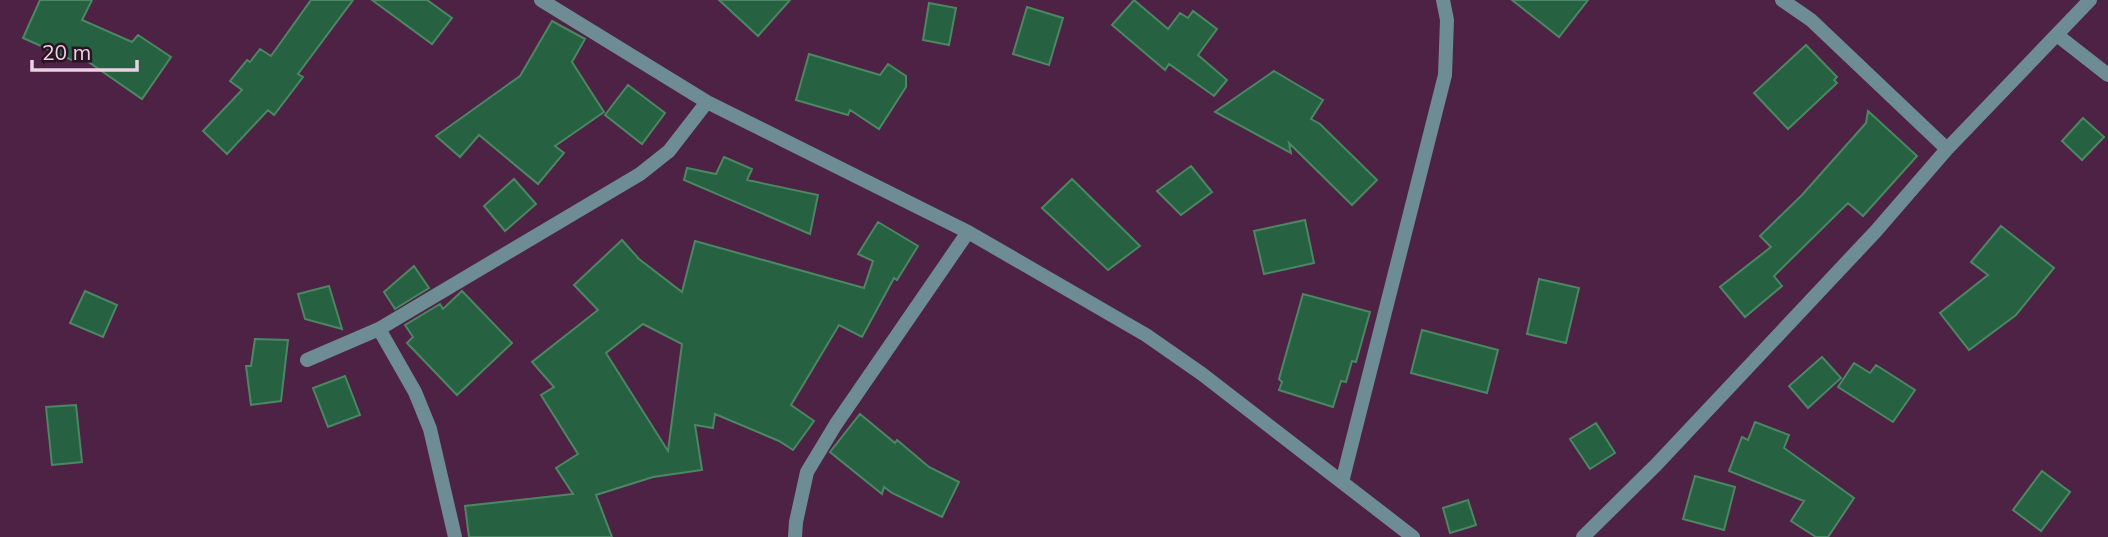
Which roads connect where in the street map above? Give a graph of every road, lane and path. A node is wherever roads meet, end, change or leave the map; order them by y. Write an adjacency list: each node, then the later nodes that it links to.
1 (541, 0): 7 (street)
2 (1443, 0): 12 (street)
3 (1782, 0): 8 (street)
4 (2090, 0): 5 (street)
5 (2057, 35): 6 (street); 8 (street)
6 (2108, 75)
7 (707, 102): 9 (street); 10 (street)
8 (1947, 149): 16 (street)
9 (968, 232): 12 (street); 14 (street)
10 (379, 329): 11 (street); 13 (street)
11 (307, 360)
12 (1342, 482): 15 (street)
13 (455, 537)
14 (795, 537)
15 (1413, 537)
16 (1583, 537)

